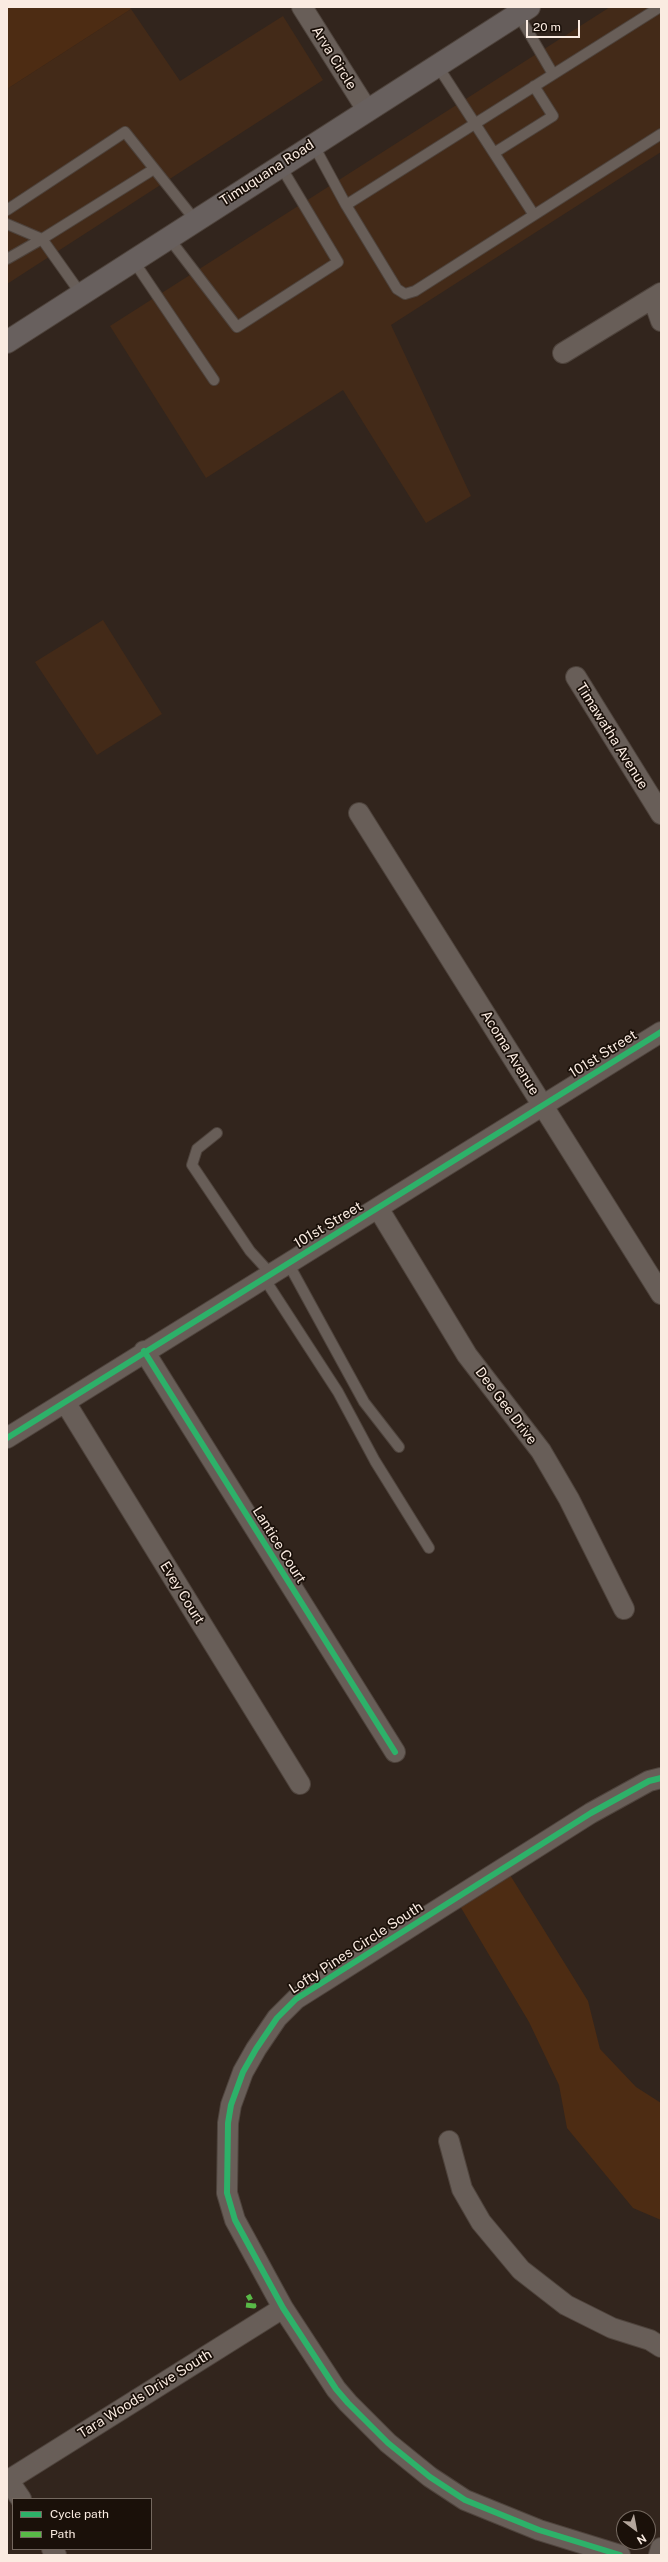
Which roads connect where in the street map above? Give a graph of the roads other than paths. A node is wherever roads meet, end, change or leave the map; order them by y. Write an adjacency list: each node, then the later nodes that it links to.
1 (302, 7): 7 (street, Arva Circle)
2 (660, 7): 5 (lane)
3 (523, 10): 4 (main road, Timuquana Road); 5 (lane)
4 (437, 65): 7 (main road, Timuquana Road); 8 (lane)
5 (553, 74): 6 (lane)
6 (534, 86): 8 (lane); 11 (lane)
7 (367, 110): 10 (main road, Timuquana Road)
8 (474, 123): 11 (lane); 14 (lane)
9 (661, 134): 16 (lane)
10 (313, 144): 12 (main road, Timuquana Road); 14 (lane)
11 (494, 153): 16 (lane)
12 (280, 165): 17 (main road, Timuquana Road); 19 (lane)
13 (154, 169): 15 (lane); 17 (lane); 20 (lane)
14 (346, 205): 16 (lane)
15 (7, 210)
16 (534, 215)
17 (194, 220): 19 (main road, Timuquana Road)
18 (7, 224): 20 (lane)
19 (168, 237): 22 (main road, Timuquana Road)
20 (42, 239): 21 (lane); 23 (lane)
21 (7, 259)
22 (133, 260): 23 (main road, Timuquana Road); 28 (lane)
23 (81, 294): 26 (main road, Timuquana Road)
24 (657, 296): 25 (street); 27 (street)
25 (661, 322)
26 (7, 342)
27 (563, 353)
28 (214, 380)
29 (576, 677): 31 (street, Timawatha Avenue)
30 (359, 812): 33 (street, Acoma Avenue)
31 (661, 814)
32 (661, 1032): 33 (street, 101st Street)
33 (543, 1105): 35 (street, 101st Street); 38 (street, Acoma Avenue)
34 (217, 1133): 37 (lane)
35 (378, 1208): 36 (street, 101st Street); 44 (street, Dee Gee Drive)
36 (288, 1264): 37 (street, 101st Street); 42 (lane)
37 (267, 1276): 39 (street, 101st Street); 43 (lane)
38 (661, 1294)
39 (144, 1352): 40 (street, 101st Street); 45 (street, Lantice Court)
40 (65, 1402): 41 (street, 101st Street); 47 (street, Evey Court)
41 (7, 1438)
42 (399, 1447)
43 (429, 1548)
44 (624, 1609)
45 (395, 1752)
46 (661, 1778): 49 (street, Lofty Pines Circle South)
47 (300, 1784)
48 (449, 2142): 50 (street)
49 (283, 2308): 51 (street, Tara Woods Drive South); 54 (street, Lofty Pines Circle South)
50 (661, 2348)
51 (8, 2480): 52 (street)
52 (20, 2498)
53 (661, 2548): 55 (street)
54 (620, 2555)
55 (659, 2555)

